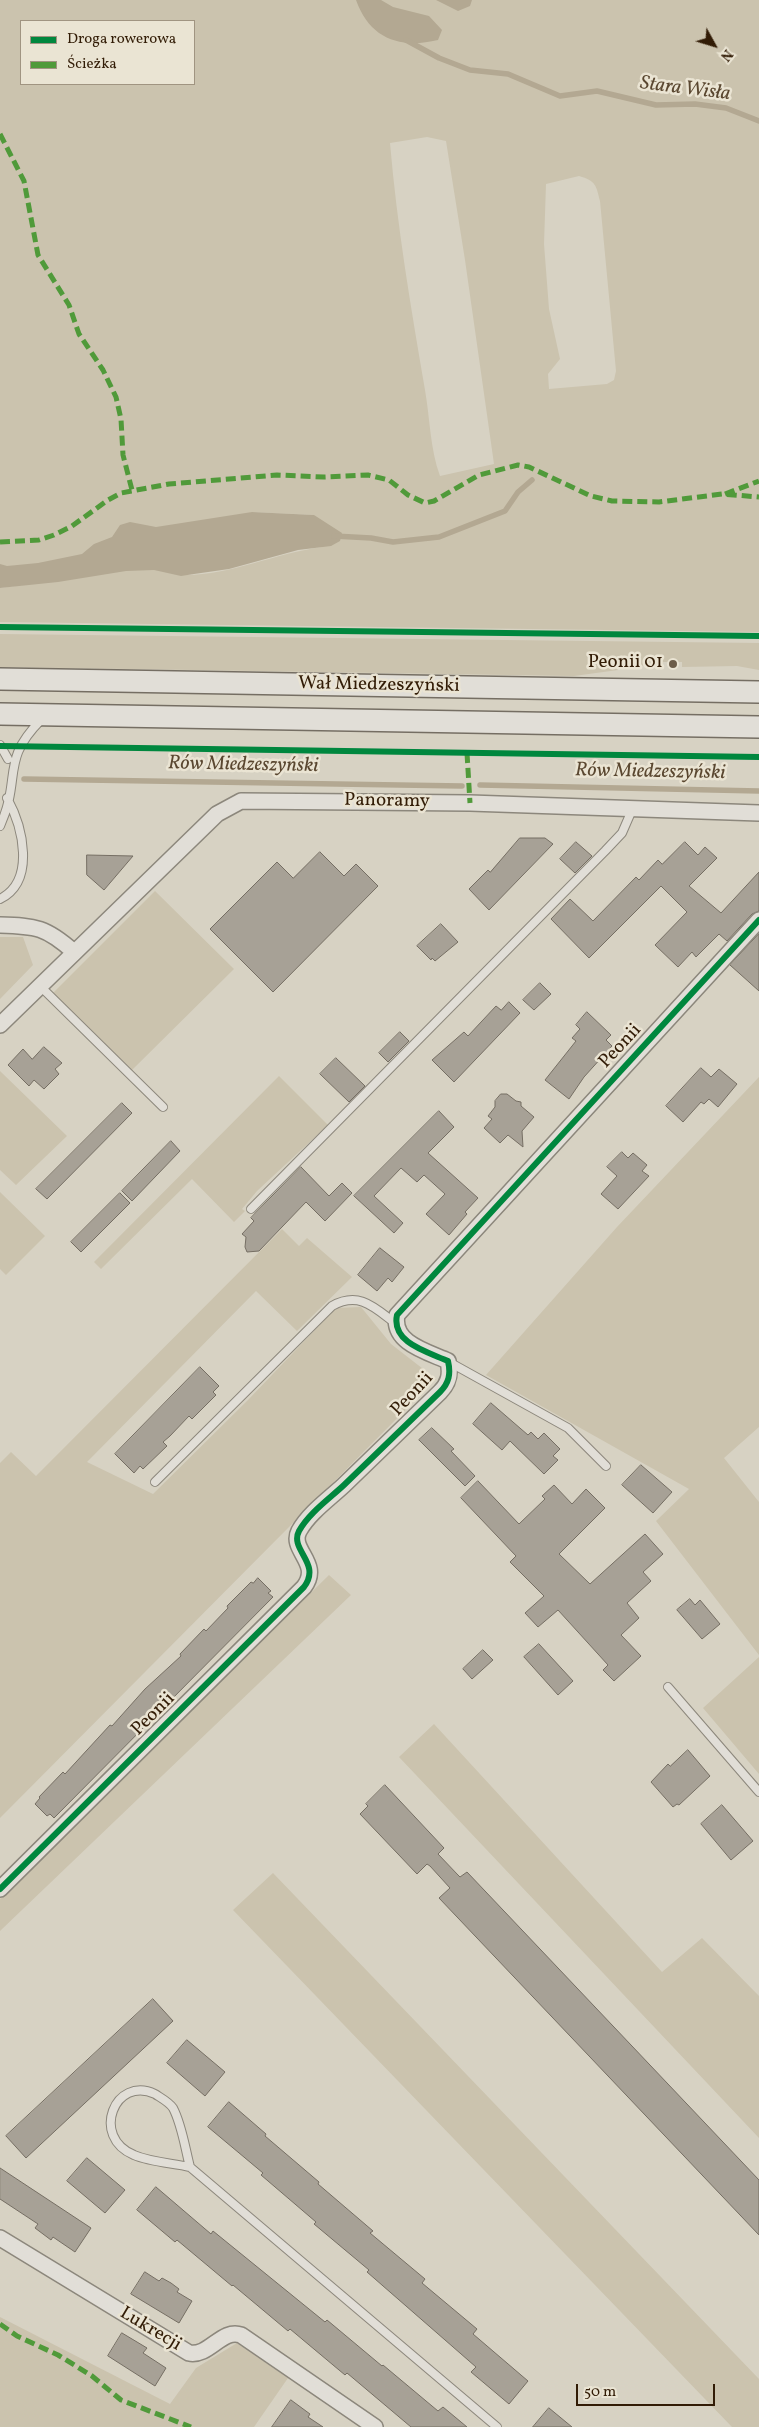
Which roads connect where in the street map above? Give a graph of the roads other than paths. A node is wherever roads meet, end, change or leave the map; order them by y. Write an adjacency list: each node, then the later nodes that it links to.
1 (0, 680): 2 (main road, Wał Miedzeszyński)
2 (759, 692)
3 (0, 714): 4 (main road, Wał Miedzeszyński)
4 (48, 715): 5 (main road, Wał Miedzeszyński); 7 (lane)
5 (759, 726)
6 (0, 745): 7 (lane)
7 (8, 759): 8 (lane)
8 (7, 798): 9 (lane); 12 (lane); 13 (lane)
9 (0, 805)
10 (632, 810): 11 (street, Panoramy); 16 (street, Panoramy); 20 (lane)
11 (759, 813)
12 (0, 826)
13 (0, 899)
14 (759, 920): 21 (street, Peonii)
15 (0, 925): 16 (street)
16 (74, 952): 17 (street, Panoramy)
17 (40, 986): 18 (street, Panoramy); 19 (lane)
18 (0, 1025)
19 (163, 1107)
20 (251, 1209)
21 (395, 1323): 22 (street, Peonii); 24 (lane)
22 (448, 1361): 23 (lane, Peonii); 27 (street, Peonii)
23 (606, 1466)
24 (155, 1482)
25 (668, 1687): 26 (lane)
26 (759, 1792)
27 (0, 1888)
28 (190, 2167): 28 (lane); 31 (lane)
29 (0, 2238): 30 (street, Lukrecji)
30 (375, 2427)
31 (497, 2427)

